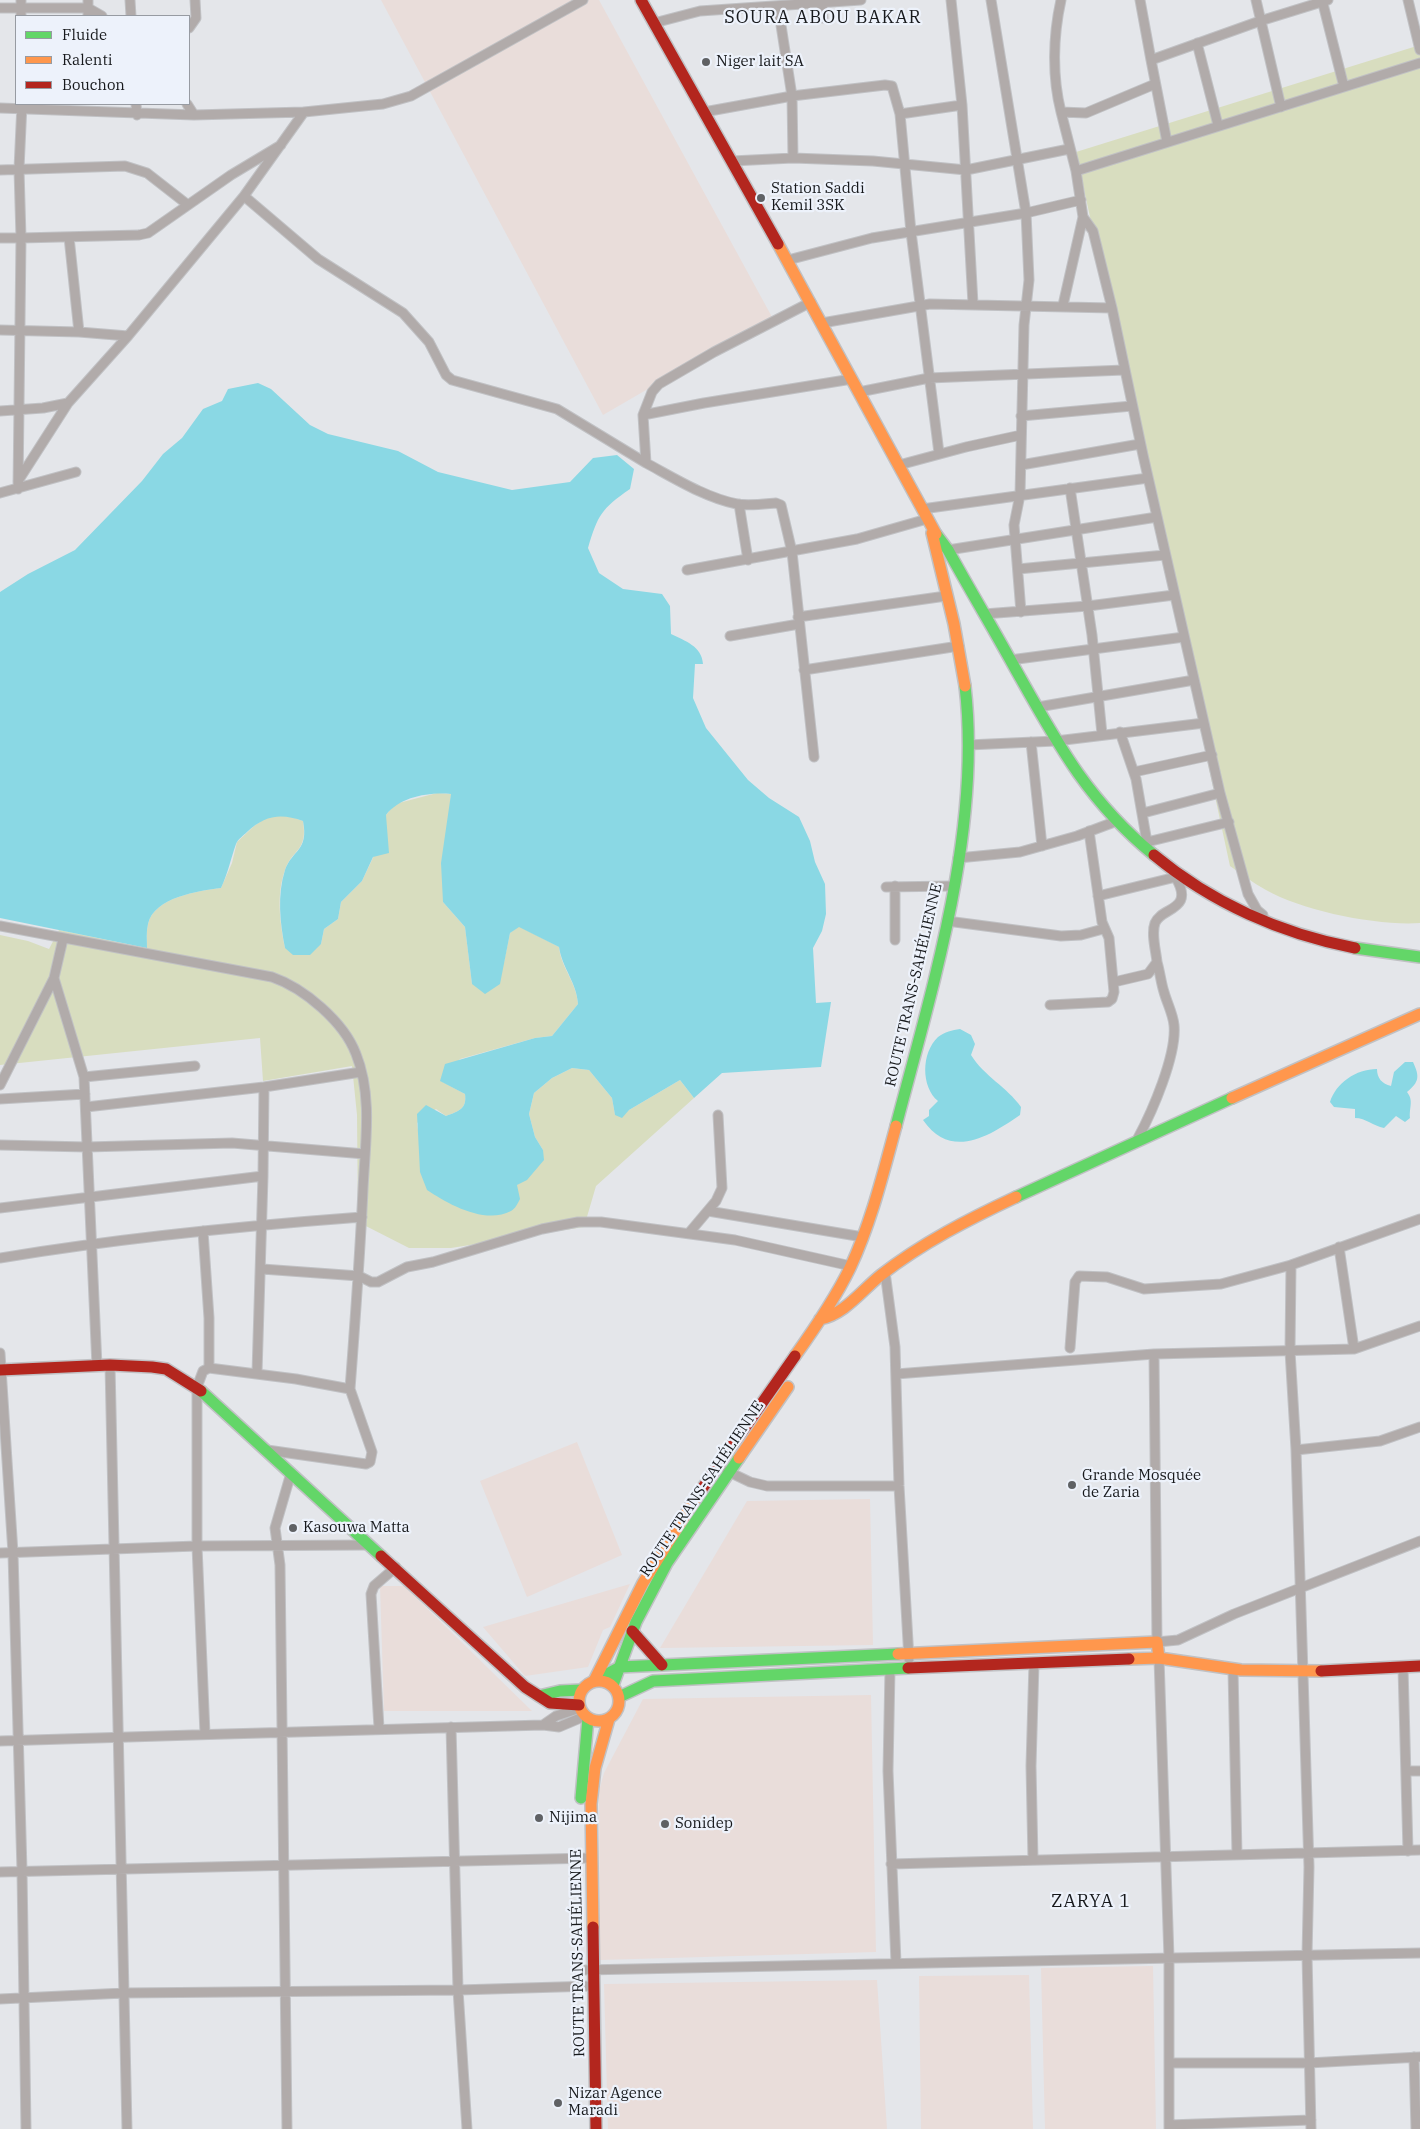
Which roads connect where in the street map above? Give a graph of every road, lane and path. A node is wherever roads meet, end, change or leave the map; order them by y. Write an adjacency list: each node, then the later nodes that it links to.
1 (130, 0): 20 (street)
2 (195, 0): 24 (street)
3 (583, 0): 39 (street)
4 (641, 0): 23 (main road)
5 (861, 0): 14 (street)
6 (951, 0): 34 (street)
7 (991, 0): 51 (street)
8 (1061, 0): 41 (street)
9 (1140, 0): 27 (street)
10 (1256, 0): 22 (street)
11 (1408, 0): 26 (street)
12 (1324, 1): 22 (street); 30 (street)
13 (799, 2): 14 (street); 15 (street)
14 (822, 3): 21 (street)
15 (778, 6): 23 (street); 31 (street)
16 (0, 8): 17 (street)
17 (21, 8): 18 (street)
18 (88, 8): 19 (street)
19 (100, 15)
20 (131, 15)
21 (823, 18)
22 (1260, 21): 25 (street); 36 (street)
23 (654, 23): 40 (main road)
24 (190, 27)
25 (1197, 43): 27 (street); 45 (street)
26 (1420, 50)
27 (1151, 60): 29 (street)
28 (1420, 63): 30 (street)
29 (1155, 84): 41 (street); 46 (street)
30 (1344, 87): 36 (street)
31 (792, 96): 40 (street); 43 (street); 49 (street)
32 (136, 105): 42 (street)
33 (188, 105): 44 (street)
34 (962, 105): 43 (street); 55 (street)
35 (22, 107): 37 (street); 38 (street); 53 (street)
36 (1280, 107): 45 (street)
37 (0, 108)
38 (93, 108): 42 (street)
39 (304, 112): 44 (street); 47 (street)
40 (704, 112): 50 (main road)
41 (1061, 112): 48 (street)
42 (136, 114): 44 (street)
43 (900, 114): 52 (street)
44 (194, 116)
45 (1218, 125): 46 (street)
46 (1167, 142): 56 (street)
47 (280, 145): 57 (street); 59 (street)
48 (1069, 149): 51 (street); 56 (street)
49 (793, 158): 50 (street); 52 (street)
50 (732, 161): 67 (main road)
51 (1018, 161): 55 (street); 60 (street)
52 (905, 164): 55 (street); 63 (street)
53 (19, 169): 54 (street); 59 (street); 66 (street)
54 (0, 170)
55 (966, 170): 62 (street)
56 (1076, 171): 58 (street)
57 (244, 196): 78 (street); 93 (street)
58 (1081, 200): 60 (street); 61 (street)
59 (188, 205): 64 (street)
60 (1026, 213): 62 (street); 71 (street)
61 (1083, 217): 72 (street); 73 (street)
62 (969, 223): 63 (street); 69 (street)
63 (911, 232): 67 (street); 70 (street)
64 (69, 237): 66 (street); 77 (street)
65 (0, 238): 66 (street)
66 (21, 238): 76 (street)
67 (788, 260): 68 (main road)
68 (811, 302): 74 (main road); 88 (street)
69 (972, 304): 70 (street); 71 (street)
70 (920, 305): 74 (street); 81 (street)
71 (1026, 305): 72 (street); 80 (street)
72 (1063, 305): 73 (street)
73 (1112, 308): 79 (street)
74 (822, 323): 82 (main road)
75 (0, 330): 76 (street)
76 (20, 331): 77 (street); 87 (street)
77 (79, 332): 78 (street)
78 (128, 336): 84 (street)
79 (1124, 370): 80 (street); 85 (street)
80 (1023, 373): 81 (street); 89 (street)
81 (930, 378): 83 (street); 92 (street)
82 (852, 379): 83 (main road); 88 (street)
83 (859, 392): 94 (main road)
84 (68, 403): 87 (street); 98 (street)
85 (1132, 406): 89 (street); 91 (street)
86 (0, 411): 87 (street)
87 (19, 411): 98 (street)
88 (643, 415): 93 (street)
89 (1021, 416): 90 (street)
90 (1021, 436): 92 (street); 95 (street)
91 (1140, 444): 95 (street); 97 (street)
92 (939, 454): 94 (street)
93 (646, 463): 102 (street)
94 (899, 465): 104 (main road)
95 (1022, 465): 101 (street)
96 (76, 472): 98 (street)
97 (1148, 478): 99 (street); 103 (street)
98 (18, 485): 100 (street)
99 (1070, 488): 101 (street); 105 (street)
100 (0, 493)
101 (1020, 495): 104 (street); 106 (street)
102 (739, 504): 108 (street); 110 (street)
103 (1157, 517): 105 (street); 109 (street)
104 (926, 518): 107 (main road); 108 (street); 115 (main road, ROUTE TRANS-SAHÉLIENNE)
105 (1077, 529): 106 (street); 111 (street)
106 (1014, 538): 107 (street); 112 (street)
107 (948, 550): 118 (main road)
108 (792, 552): 110 (street); 119 (street)
109 (1165, 555): 111 (street); 114 (street)
110 (748, 560): 113 (street)
111 (1082, 562): 112 (street); 116 (street)
112 (1018, 569): 117 (street)
113 (687, 570)
114 (1174, 594): 116 (street); 121 (street)
115 (946, 596): 119 (street); 122 (main road, ROUTE TRANS-SAHÉLIENNE)
116 (1088, 606): 117 (street); 123 (street)
117 (1021, 612): 118 (street)
118 (984, 614): 124 (main road)
119 (799, 620): 120 (street); 125 (street)
120 (730, 636)
121 (1184, 637): 123 (street); 126 (street)
122 (959, 646): 125 (street); 134 (main road, ROUTE TRANS-SAHÉLIENNE)
123 (1094, 648): 124 (street); 127 (street)
124 (1010, 660): 128 (main road)
125 (804, 670): 136 (street)
126 (1194, 680): 127 (street); 129 (street)
127 (1098, 696): 128 (street); 131 (street)
128 (1038, 707): 132 (main road)
129 (1204, 723): 130 (street); 135 (street)
130 (1120, 732): 131 (street); 137 (street)
131 (1102, 734): 132 (street)
132 (1056, 741): 133 (street); 140 (main road)
133 (1031, 742): 134 (street); 143 (street)
134 (968, 745): 145 (main road, ROUTE TRANS-SAHÉLIENNE)
135 (1212, 755): 137 (street); 138 (street)
136 (814, 757)
137 (1134, 772): 139 (street)
138 (1220, 793): 139 (street); 141 (street)
139 (1143, 813): 144 (street)
140 (1117, 821): 142 (street); 144 (main road)
141 (1229, 822): 144 (street); 151 (street)
142 (1089, 831): 143 (street); 148 (street)
143 (1042, 846): 145 (street)
144 (1147, 846): 146 (main road)
145 (958, 858): 147 (main road, ROUTE TRANS-SAHÉLIENNE)
146 (1179, 877): 148 (street); 151 (main road); 156 (street)
147 (953, 886): 149 (main road, ROUTE TRANS-SAHÉLIENNE); 154 (street)
148 (1098, 896): 152 (street)
149 (947, 921): 152 (street); 184 (main road, ROUTE TRANS-SAHÉLIENNE)
150 (0, 926): 153 (street)
151 (1274, 926): 155 (main road)
152 (1103, 929): 158 (street)
153 (63, 939): 157 (street); 162 (street)
154 (895, 940)
155 (1420, 957)
156 (1157, 962): 158 (street); 170 (street)
157 (54, 978): 163 (street); 164 (street)
158 (1114, 982): 159 (street)
159 (1050, 1005)
160 (1420, 1014): 170 (main road, ROUTE TRANS-SAHÉLIENNE)
161 (195, 1066): 163 (street)
162 (361, 1072): 165 (street); 174 (street)
163 (84, 1076): 166 (street)
164 (0, 1085)
165 (264, 1087): 168 (street); 173 (street)
166 (85, 1094): 167 (street); 168 (street)
167 (0, 1099)
168 (86, 1107): 172 (street)
169 (718, 1115): 178 (street)
170 (1136, 1141): 191 (main road, ROUTE TRANS-SAHÉLIENNE)
171 (0, 1145): 172 (street)
172 (87, 1147): 173 (street); 176 (street)
173 (264, 1147): 174 (street); 175 (street)
174 (365, 1154): 179 (street)
175 (263, 1176): 176 (street); 181 (street)
176 (90, 1197): 177 (street); 185 (street)
177 (0, 1208)
178 (708, 1211): 183 (street); 184 (street)
179 (362, 1218): 181 (street); 192 (street)
180 (1419, 1222): 186 (street)
181 (262, 1224): 182 (street); 190 (street)
182 (203, 1231): 185 (street); 202 (street)
183 (689, 1233): 189 (street); 192 (street)
184 (863, 1237): 189 (main road, ROUTE TRANS-SAHÉLIENNE)
185 (94, 1242): 187 (street); 201 (street)
186 (1340, 1247): 188 (street); 196 (street)
187 (0, 1258)
188 (1291, 1264): 195 (street); 197 (street)
189 (851, 1266): 193 (main road, ROUTE TRANS-SAHÉLIENNE)
190 (262, 1269): 192 (street); 204 (street)
191 (885, 1272): 193 (main road, ROUTE TRANS-SAHÉLIENNE); 205 (street)
192 (359, 1276): 207 (street)
193 (825, 1318): 211 (main road, ROUTE TRANS-SAHÉLIENNE)
194 (1420, 1326): 196 (street)
195 (1070, 1348)
196 (1354, 1349): 197 (street)
197 (1290, 1351): 199 (street); 210 (street)
198 (0, 1353): 203 (street)
199 (1154, 1354): 205 (street); 224 (street)
200 (110, 1365): 201 (main road); 206 (main road); 218 (street)
201 (97, 1366): 203 (main road)
202 (209, 1368): 204 (street); 206 (street)
203 (0, 1370): 220 (street)
204 (257, 1373): 207 (street)
205 (896, 1374): 213 (street)
206 (196, 1387): 209 (main road); 217 (street)
207 (350, 1389): 209 (street)
208 (1420, 1427): 210 (street)
209 (267, 1450): 212 (main road)
210 (1296, 1450): 222 (street)
211 (725, 1469): 213 (street); 223 (main road, ROUTE TRANS-SAHÉLIENNE); 236 (main road, ROUTE TRANS-SAHÉLIENNE)
212 (291, 1473): 215 (street); 216 (main road)
213 (899, 1486): 225 (street)
214 (1420, 1541): 222 (street)
215 (277, 1545): 216 (street); 217 (street); 245 (street)
216 (370, 1545): 221 (main road)
217 (197, 1546): 218 (street); 246 (street)
218 (113, 1550): 220 (street); 247 (street)
219 (0, 1553): 220 (street)
220 (13, 1553): 248 (street)
221 (396, 1567): 239 (main road); 244 (street)
222 (1300, 1590): 224 (street); 235 (street)
223 (632, 1631): 229 (main road); 230 (main road, ROUTE TRANS-SAHÉLIENNE)
224 (1158, 1642): 225 (main road); 226 (main road)
225 (908, 1654): 229 (main road); 231 (street)
226 (1158, 1658): 227 (main road); 234 (main road); 256 (street)
227 (1034, 1663): 231 (main road); 258 (street)
228 (1419, 1665): 232 (main road)
229 (662, 1666): 230 (main road)
230 (620, 1667): 236 (main road); 237 (main road, ROUTE TRANS-SAHÉLIENNE)
231 (909, 1667): 233 (main road)
232 (1403, 1667): 235 (main road); 250 (street)
233 (890, 1669): 240 (main road); 260 (street)
234 (1233, 1669): 235 (main road); 255 (street)
235 (1303, 1672): 254 (street)
236 (594, 1681): 237 (main road); 238 (main road, ROUTE TRANS-SAHÉLIENNE)
237 (613, 1685): 240 (main road)
238 (581, 1690): 239 (main road); 241 (main road, ROUTE TRANS-SAHÉLIENNE)
239 (539, 1696): 241 (main road)
240 (620, 1697): 242 (main road, ROUTE TRANS-SAHÉLIENNE)
241 (583, 1712): 242 (main road); 243 (street); 257 (main road, ROUTE TRANS-SAHÉLIENNE)
242 (609, 1719): 257 (main road, ROUTE TRANS-SAHÉLIENNE)
243 (451, 1727): 244 (street); 259 (street)
244 (379, 1728): 245 (street)
245 (280, 1733): 246 (street); 261 (street)
246 (205, 1734): 247 (street)
247 (118, 1738): 248 (street); 262 (street)
248 (18, 1740): 249 (street); 263 (street)
249 (0, 1741)
250 (1406, 1771): 251 (street); 252 (street)
251 (1420, 1771)
252 (1408, 1850): 253 (street); 254 (street)
253 (1420, 1850)
254 (1309, 1854): 255 (street); 266 (street)
255 (1237, 1855): 256 (street)
256 (1166, 1857): 258 (street); 267 (street)
257 (586, 1859): 259 (street); 269 (main road, ROUTE TRANS-SAHÉLIENNE)
258 (1033, 1860): 260 (street)
259 (454, 1863): 261 (street); 272 (street)
260 (892, 1864): 268 (street)
261 (283, 1866): 262 (street); 271 (street)
262 (121, 1869): 263 (street); 273 (street)
263 (22, 1871): 264 (street); 274 (street)
264 (0, 1872)
265 (1420, 1953): 266 (street)
266 (1307, 1955): 267 (street); 278 (street)
267 (1169, 1958): 268 (street); 277 (street)
268 (896, 1963): 269 (street)
269 (588, 1969): 270 (main road, ROUTE TRANS-SAHÉLIENNE)
270 (588, 1986): 272 (street); 285 (main road, ROUTE TRANS-SAHÉLIENNE); 286 (main road, ROUTE TRANS-SAHÉLIENNE)
271 (284, 1990): 272 (street); 273 (street); 283 (street)
272 (458, 1990): 284 (street)
273 (124, 1993): 274 (street); 282 (street)
274 (24, 1998): 275 (street); 281 (street)
275 (0, 1999)
276 (1417, 2057): 278 (street); 287 (street)
277 (1169, 2063): 278 (street); 280 (street)
278 (1308, 2063): 279 (street)
279 (1311, 2124): 280 (street)
280 (1169, 2127)
281 (26, 2129)
282 (127, 2129)
283 (286, 2129)
284 (467, 2129)
285 (586, 2129)
286 (596, 2129)
287 (1416, 2129)

